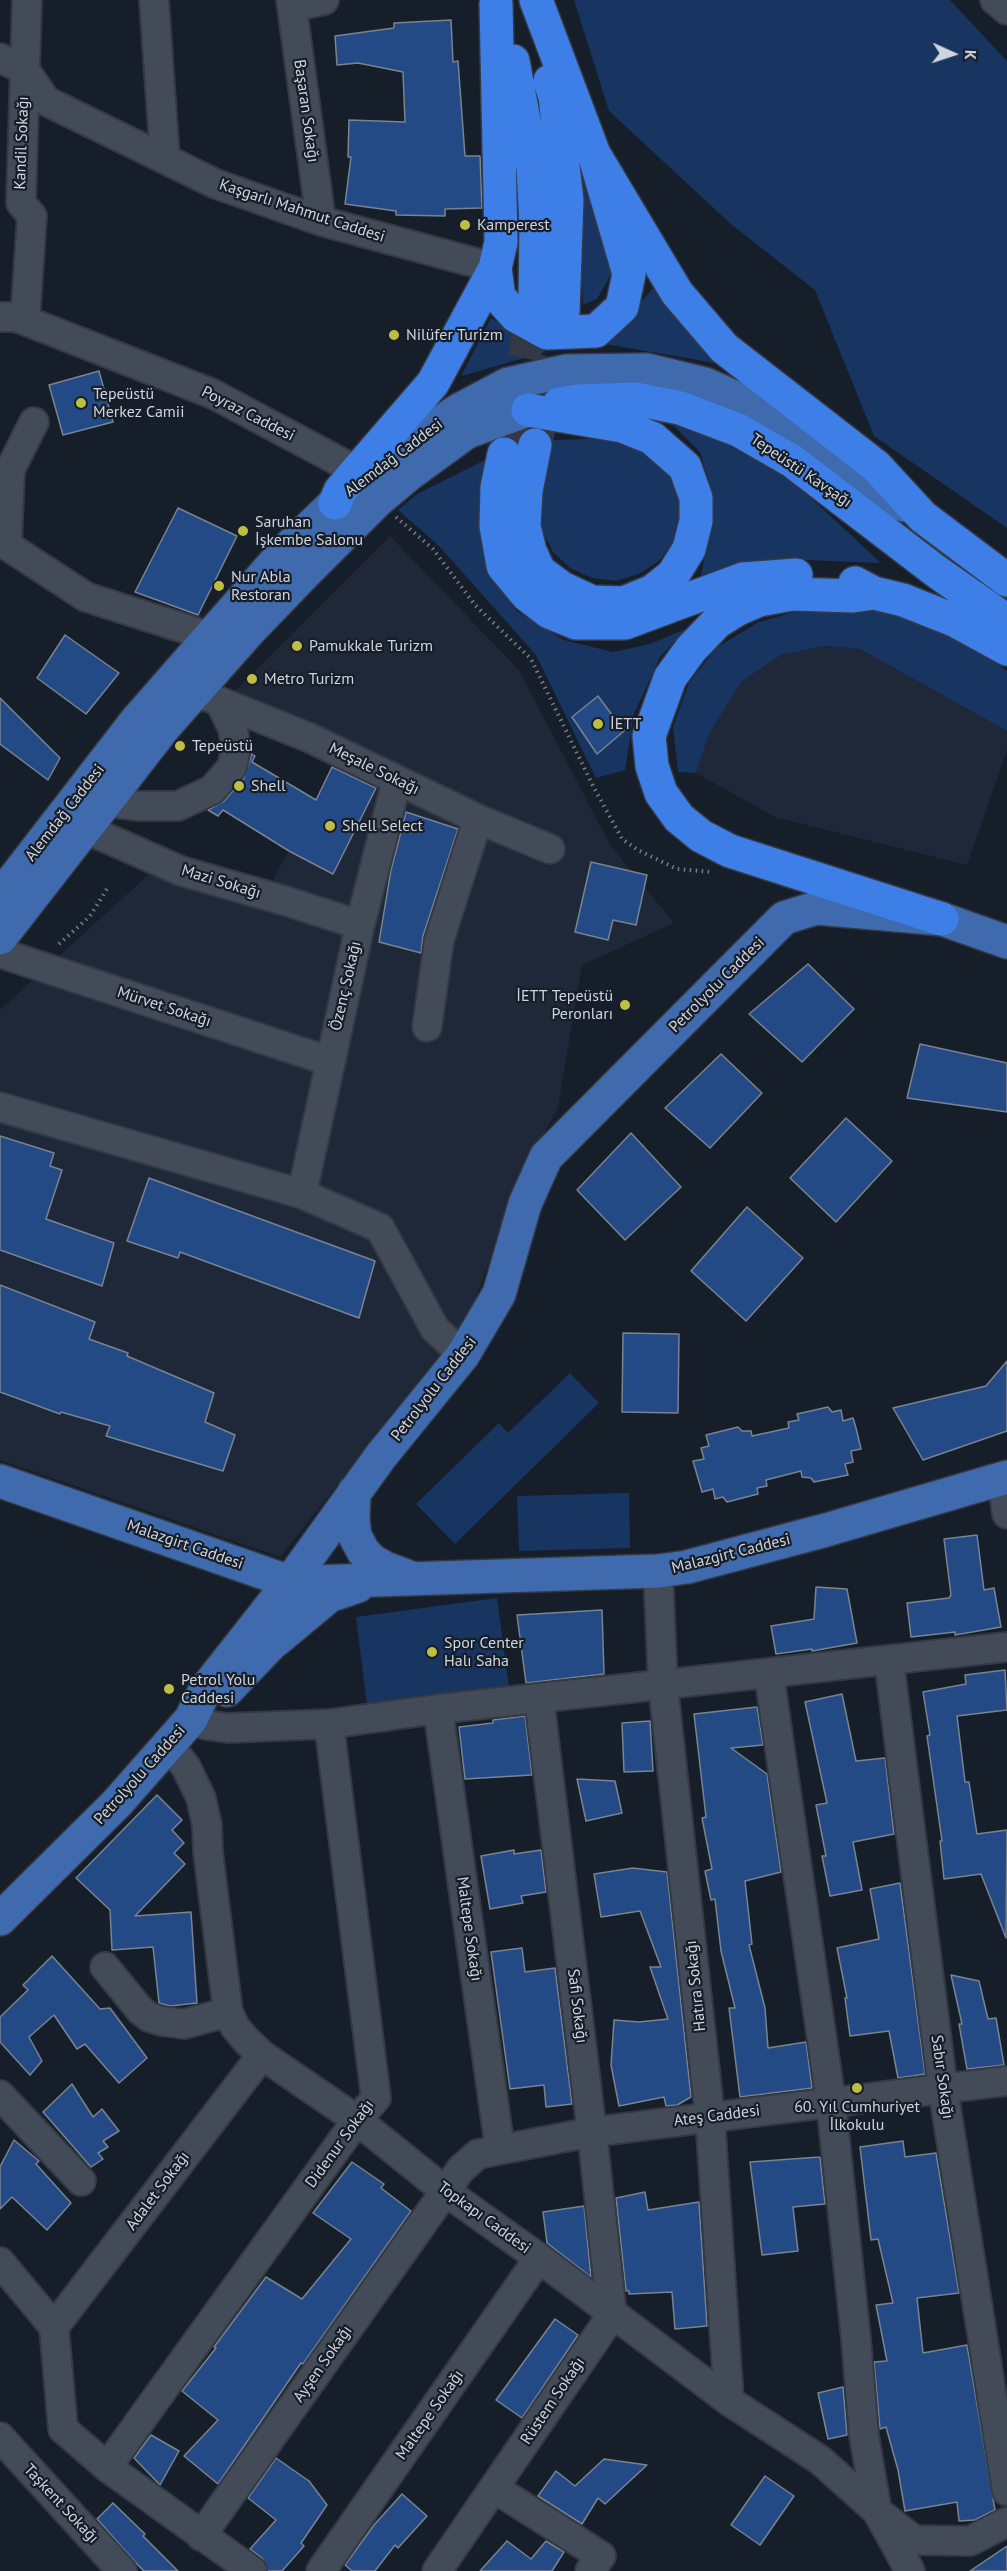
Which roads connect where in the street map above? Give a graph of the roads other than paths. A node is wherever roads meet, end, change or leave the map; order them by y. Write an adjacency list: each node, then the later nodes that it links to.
1 (27, 0): 9 (street, Kandil Sokağı)
2 (154, 0): 11 (street)
3 (324, 0): 7 (street)
4 (536, 0): 10 (highway)
5 (995, 0): 8 (street)
6 (506, 1): 13 (highway); 14 (highway)
7 (291, 4): 12 (street, Başaran Sokağı)
8 (1007, 10)
9 (12, 64): 11 (street, Kaşgarlı Mahmut Caddesi); 15 (street, Kandil Sokağı)
10 (594, 154): 13 (highway); 22 (highway)
11 (165, 159): 12 (street, Kaşgarlı Mahmut Caddesi)
12 (321, 221): 13 (street, Kaşgarlı Mahmut Caddesi)
13 (495, 268): 20 (highway)
14 (549, 307)
15 (13, 318): 20 (street, Poyraz Caddesi)
16 (528, 410): 18 (highway); 28 (highway, Tepeüstü Kavşağı); 31 (main road, Alemdağ Caddesi)
17 (34, 422): 23 (street)
18 (535, 446)
19 (504, 454): 27 (highway)
20 (357, 471): 21 (highway)
21 (335, 503): 22 (main road, Alemdağ Caddesi); 29 (main road, Alemdağ Caddesi)
22 (923, 517): 24 (highway)
23 (4, 543): 29 (street)
24 (968, 554): 25 (highway); 26 (highway)
25 (1007, 567)
26 (1007, 580)
27 (874, 593): 30 (highway); 38 (highway)
28 (1007, 621)
29 (208, 636): 37 (main road, Alemdağ Caddesi)
30 (1007, 649)
31 (208, 698): 32 (street, Meşale Sokağı); 33 (main road, Alemdağ Caddesi); 33 (street)
32 (397, 780): 34 (street, Meşale Sokağı); 39 (street, Özenç Sokağı)
33 (107, 802): 35 (main road, Alemdağ Caddesi)
34 (478, 819): 36 (street, Meşale Sokağı); 43 (street)
35 (86, 829): 39 (street, Mazi Sokağı); 40 (main road, Alemdağ Caddesi)
36 (550, 849)
37 (1, 892)
38 (942, 919): 41 (main road, Petrolyolu Caddesi); 47 (main road, Petrolyolu Caddesi)
39 (360, 925): 44 (street, Özenç Sokağı)
40 (0, 938)
41 (1007, 942)
42 (0, 953): 44 (street, Mürvet Sokağı)
43 (427, 1028)
44 (329, 1061): 46 (street, Özenç Sokağı)
45 (0, 1107): 46 (street)
46 (302, 1194): 47 (street)
47 (463, 1355): 50 (main road, Petrolyolu Caddesi)
48 (1004, 1478): 51 (street); 53 (main road, Malazgirt Caddesi)
49 (0, 1481): 52 (main road, Malazgirt Caddesi)
50 (354, 1492): 54 (main road); 56 (main road, Petrolyolu Caddesi)
51 (1007, 1514)
52 (247, 1567): 56 (main road, Malazgirt Caddesi); 57 (main road)
53 (658, 1571): 54 (main road, Malazgirt Caddesi); 61 (street, Hatıra Sokağı)
54 (414, 1579): 55 (main road, Malazgirt Caddesi)
55 (374, 1581): 56 (main road, Malazgirt Caddesi); 57 (main road, Malazgirt Caddesi)
56 (290, 1582): 57 (main road, Petrolyolu Caddesi)
57 (260, 1638): 64 (main road, Petrolyolu Caddesi)
58 (1007, 1647): 59 (street)
59 (889, 1661): 60 (street); 72 (street, Sabır Sokağı)
60 (769, 1674): 61 (street); 74 (street)
61 (663, 1685): 62 (street); 75 (street, Hatıra Sokağı)
62 (539, 1698): 63 (street); 77 (street, Safi Sokağı)
63 (438, 1709): 65 (street); 78 (street, Maltepe Sokağı)
64 (191, 1719): 65 (street); 66 (main road, Petrolyolu Caddesi)
65 (329, 1724): 76 (street, Didenur Sokağı)
66 (169, 1745): 67 (main road, Petrolyolu Caddesi); 69 (street)
67 (0, 1919)
68 (105, 1967): 69 (street)
69 (228, 2012): 70 (street, Topkapı Caddesi)
70 (262, 2055): 76 (street, Topkapı Caddesi); 84 (street, Adalet Sokağı)
71 (1007, 2081): 72 (street, Ateş Caddesi)
72 (943, 2089): 74 (street, Ateş Caddesi); 89 (street, Sabır Sokağı)
73 (0, 2095): 79 (street)
74 (831, 2102): 75 (street, Ateş Caddesi); 90 (street)
75 (710, 2117): 77 (street, Ateş Caddesi); 85 (street, Hatıra Sokağı)
76 (357, 2120): 80 (street, Topkapı Caddesi); 87 (street, Didenur Sokağı)
77 (592, 2132): 78 (street, Ateş Caddesi); 83 (street, Safi Sokağı)
78 (501, 2149): 80 (street, Ateş Caddesi)
79 (81, 2181)
80 (445, 2192): 81 (street, Topkapı Caddesi); 92 (street, Ayşen Sokağı)
81 (539, 2258): 83 (street, Topkapı Caddesi); 95 (street, Maltepe Sokağı)
82 (0, 2262): 84 (street)
83 (612, 2315): 85 (street, Topkapı Caddesi); 88 (street, Rüstem Sokağı)
84 (54, 2327): 87 (street)
85 (729, 2402): 90 (street, Topkapı Caddesi)
86 (0, 2438): 93 (street, Taşkent Sokağı)
87 (107, 2467): 92 (street)
88 (494, 2488): 96 (street, Rüstem Sokağı); 97 (street)
89 (1007, 2491)
90 (877, 2511): 91 (street, Topkapı Caddesi); 98 (street)
91 (1007, 2522)
92 (201, 2536): 94 (street)
93 (122, 2571)
94 (252, 2571)
95 (321, 2571)
96 (437, 2571)
97 (590, 2571)
98 (910, 2571)

